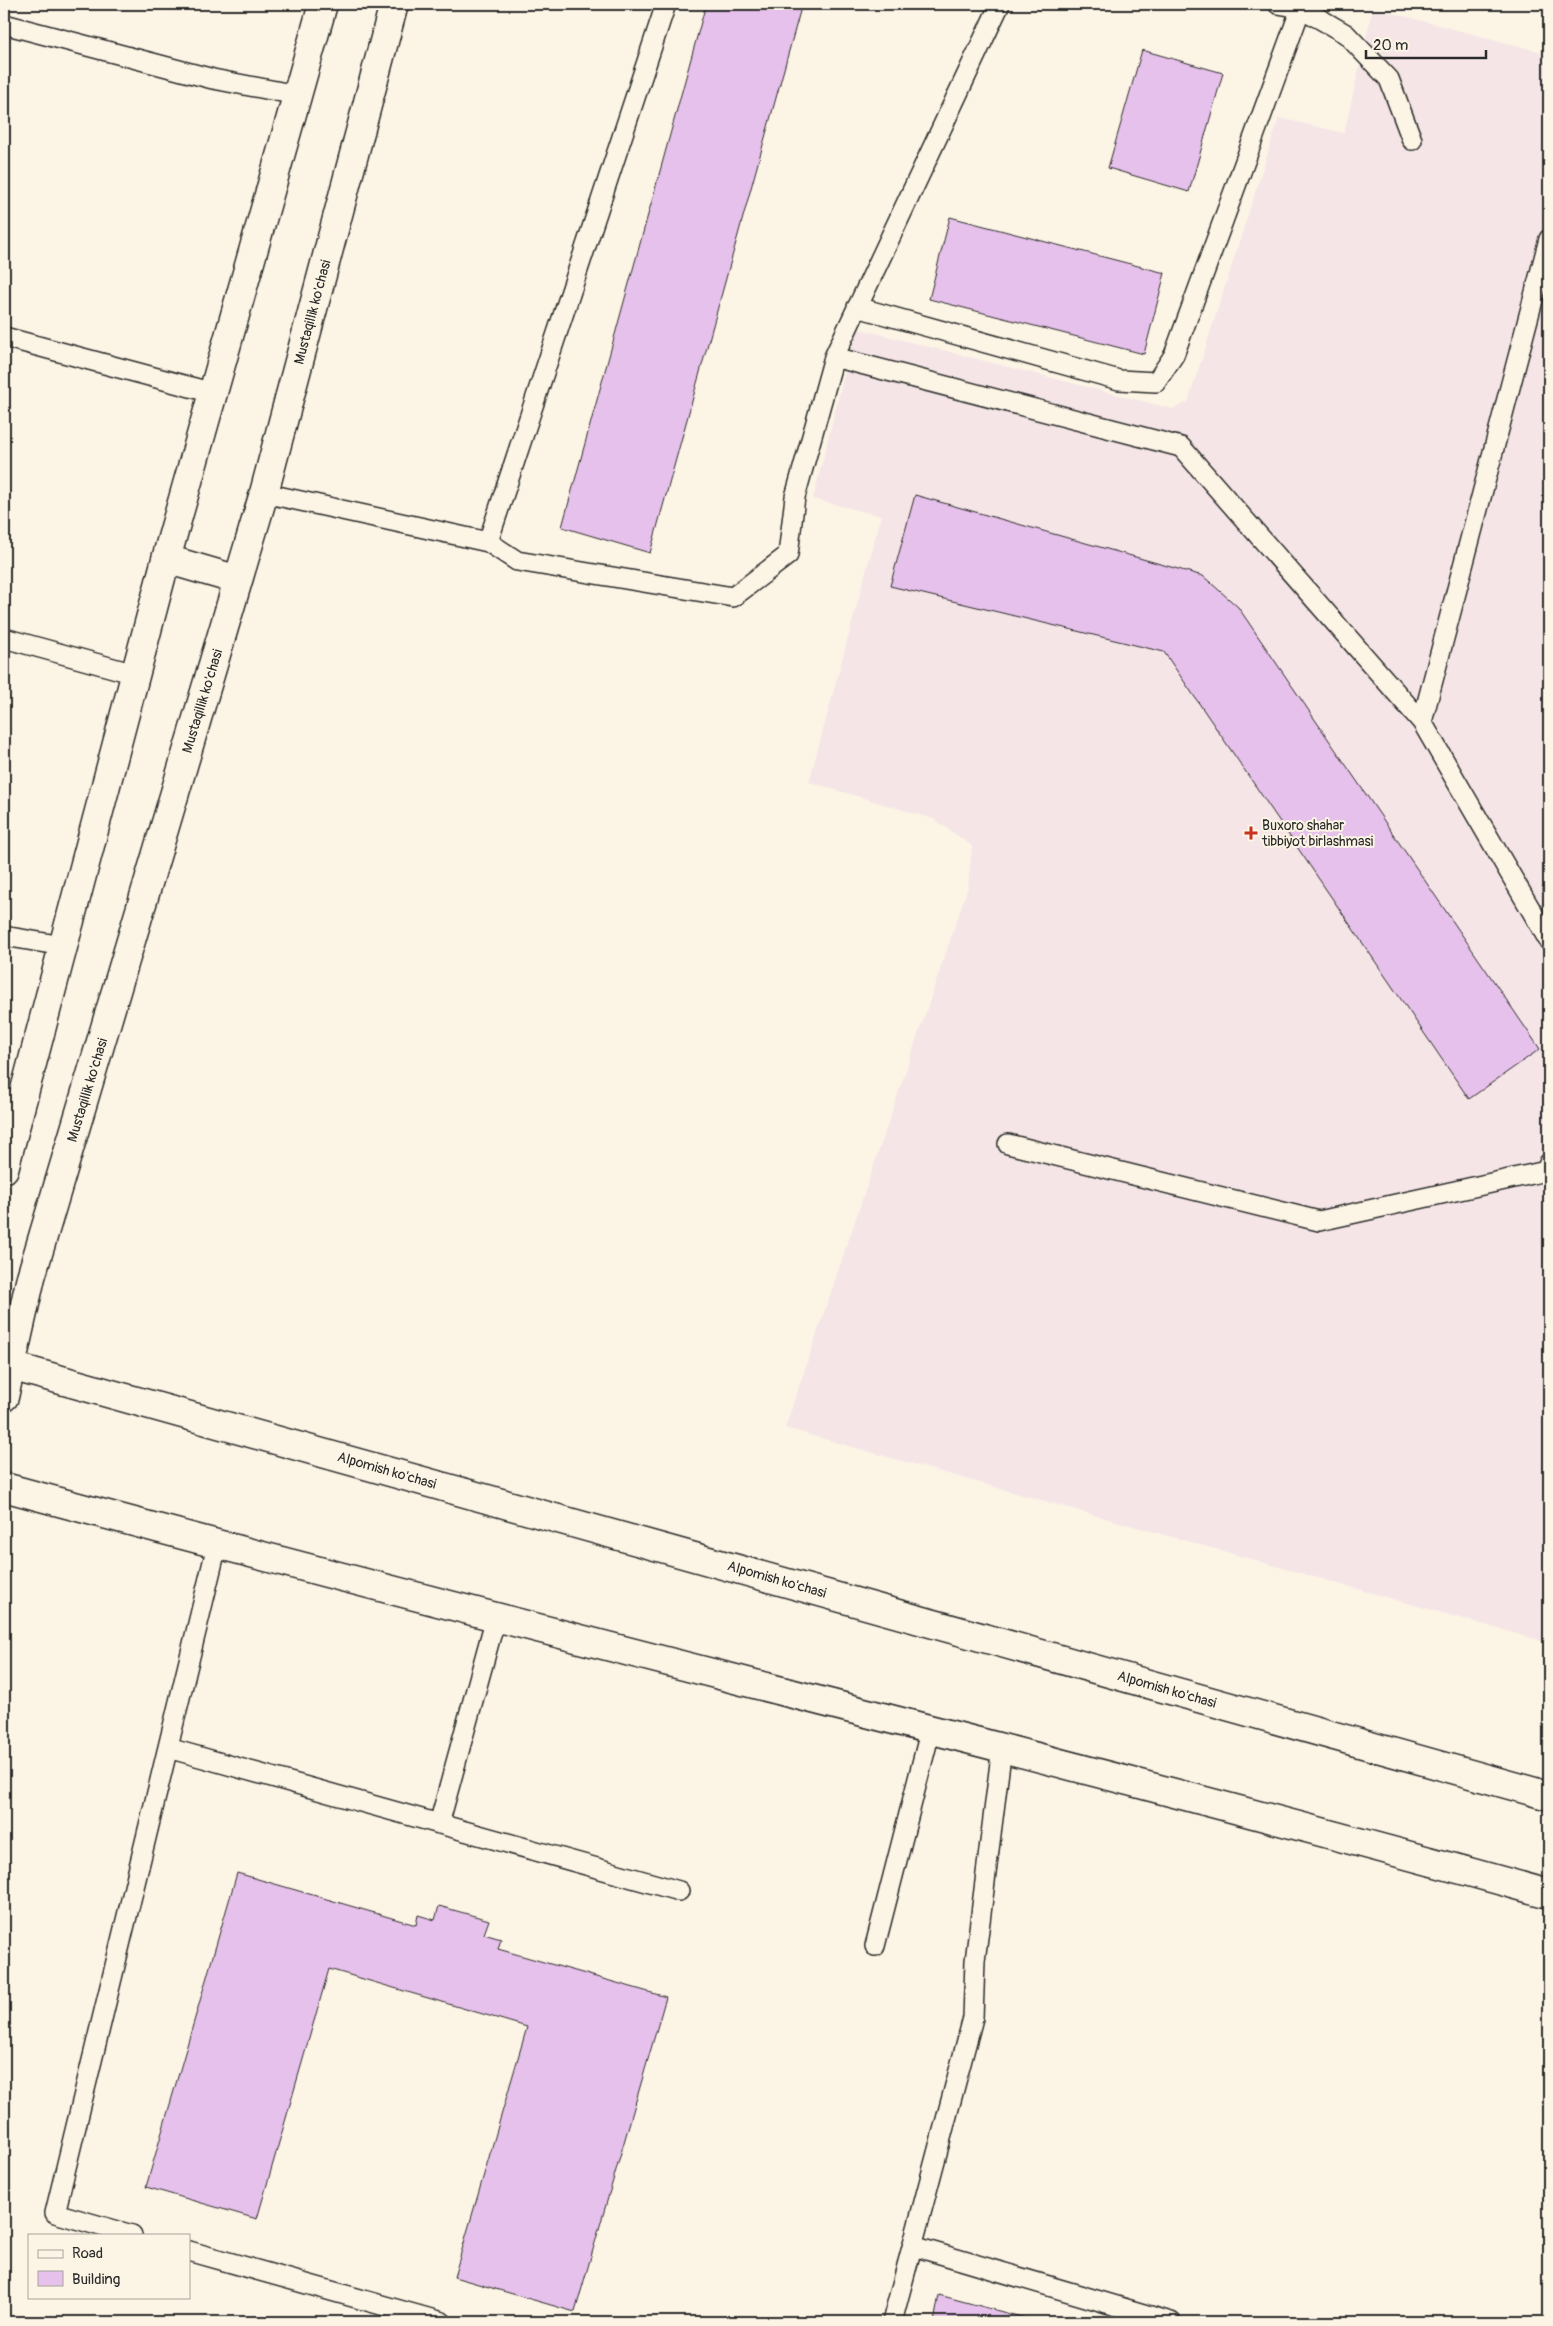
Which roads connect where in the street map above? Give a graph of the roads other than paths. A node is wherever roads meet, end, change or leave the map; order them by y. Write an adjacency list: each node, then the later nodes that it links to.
1 (323, 4): 8 (main road)
2 (394, 4): 15 (main road, Mustaqillik ko'chasi)
3 (666, 4): 16 (lane)
4 (1000, 4): 11 (lane)
5 (1278, 4): 6 (lane)
6 (1301, 8): 9 (lane); 11 (lane)
7 (4, 24): 8 (lane)
8 (297, 95): 14 (main road)
9 (1412, 140)
10 (1549, 239): 21 (lane)
11 (858, 307): 13 (lane)
12 (4, 337): 14 (lane)
13 (834, 357): 16 (lane); 21 (lane)
14 (213, 393): 17 (main road)
15 (264, 493): 16 (lane); 18 (main road, Mustaqillik ko'chasi)
16 (488, 542)
17 (166, 559): 18 (main road); 20 (main road)
18 (238, 580): 28 (main road, Mustaqillik ko'chasi)
19 (4, 638): 20 (lane)
20 (135, 674): 24 (main road)
21 (1422, 722): 23 (lane)
22 (4, 936): 24 (lane)
23 (1549, 941)
24 (63, 946): 26 (main road)
25 (1008, 1144): 27 (lane)
26 (4, 1169)
27 (1548, 1170)
28 (8, 1364): 29 (main road, Mustaqillik ko'chasi); 36 (main road, Alpomish ko'chasi)
29 (4, 1397)
30 (4, 1487): 31 (main road)
31 (217, 1545): 32 (main road); 35 (lane)
32 (496, 1617): 33 (main road); 37 (lane)
33 (931, 1728): 34 (main road); 40 (lane)
34 (1002, 1747): 39 (main road); 42 (lane)
35 (168, 1748): 37 (lane); 41 (lane)
36 (1549, 1796)
37 (439, 1824): 38 (lane)
38 (680, 1891)
39 (1549, 1894)
40 (875, 1946)
41 (128, 2234)
42 (913, 2246): 45 (lane); 46 (lane)
43 (190, 2251): 44 (lane)
44 (442, 2322)
45 (892, 2322)
46 (1171, 2322)

